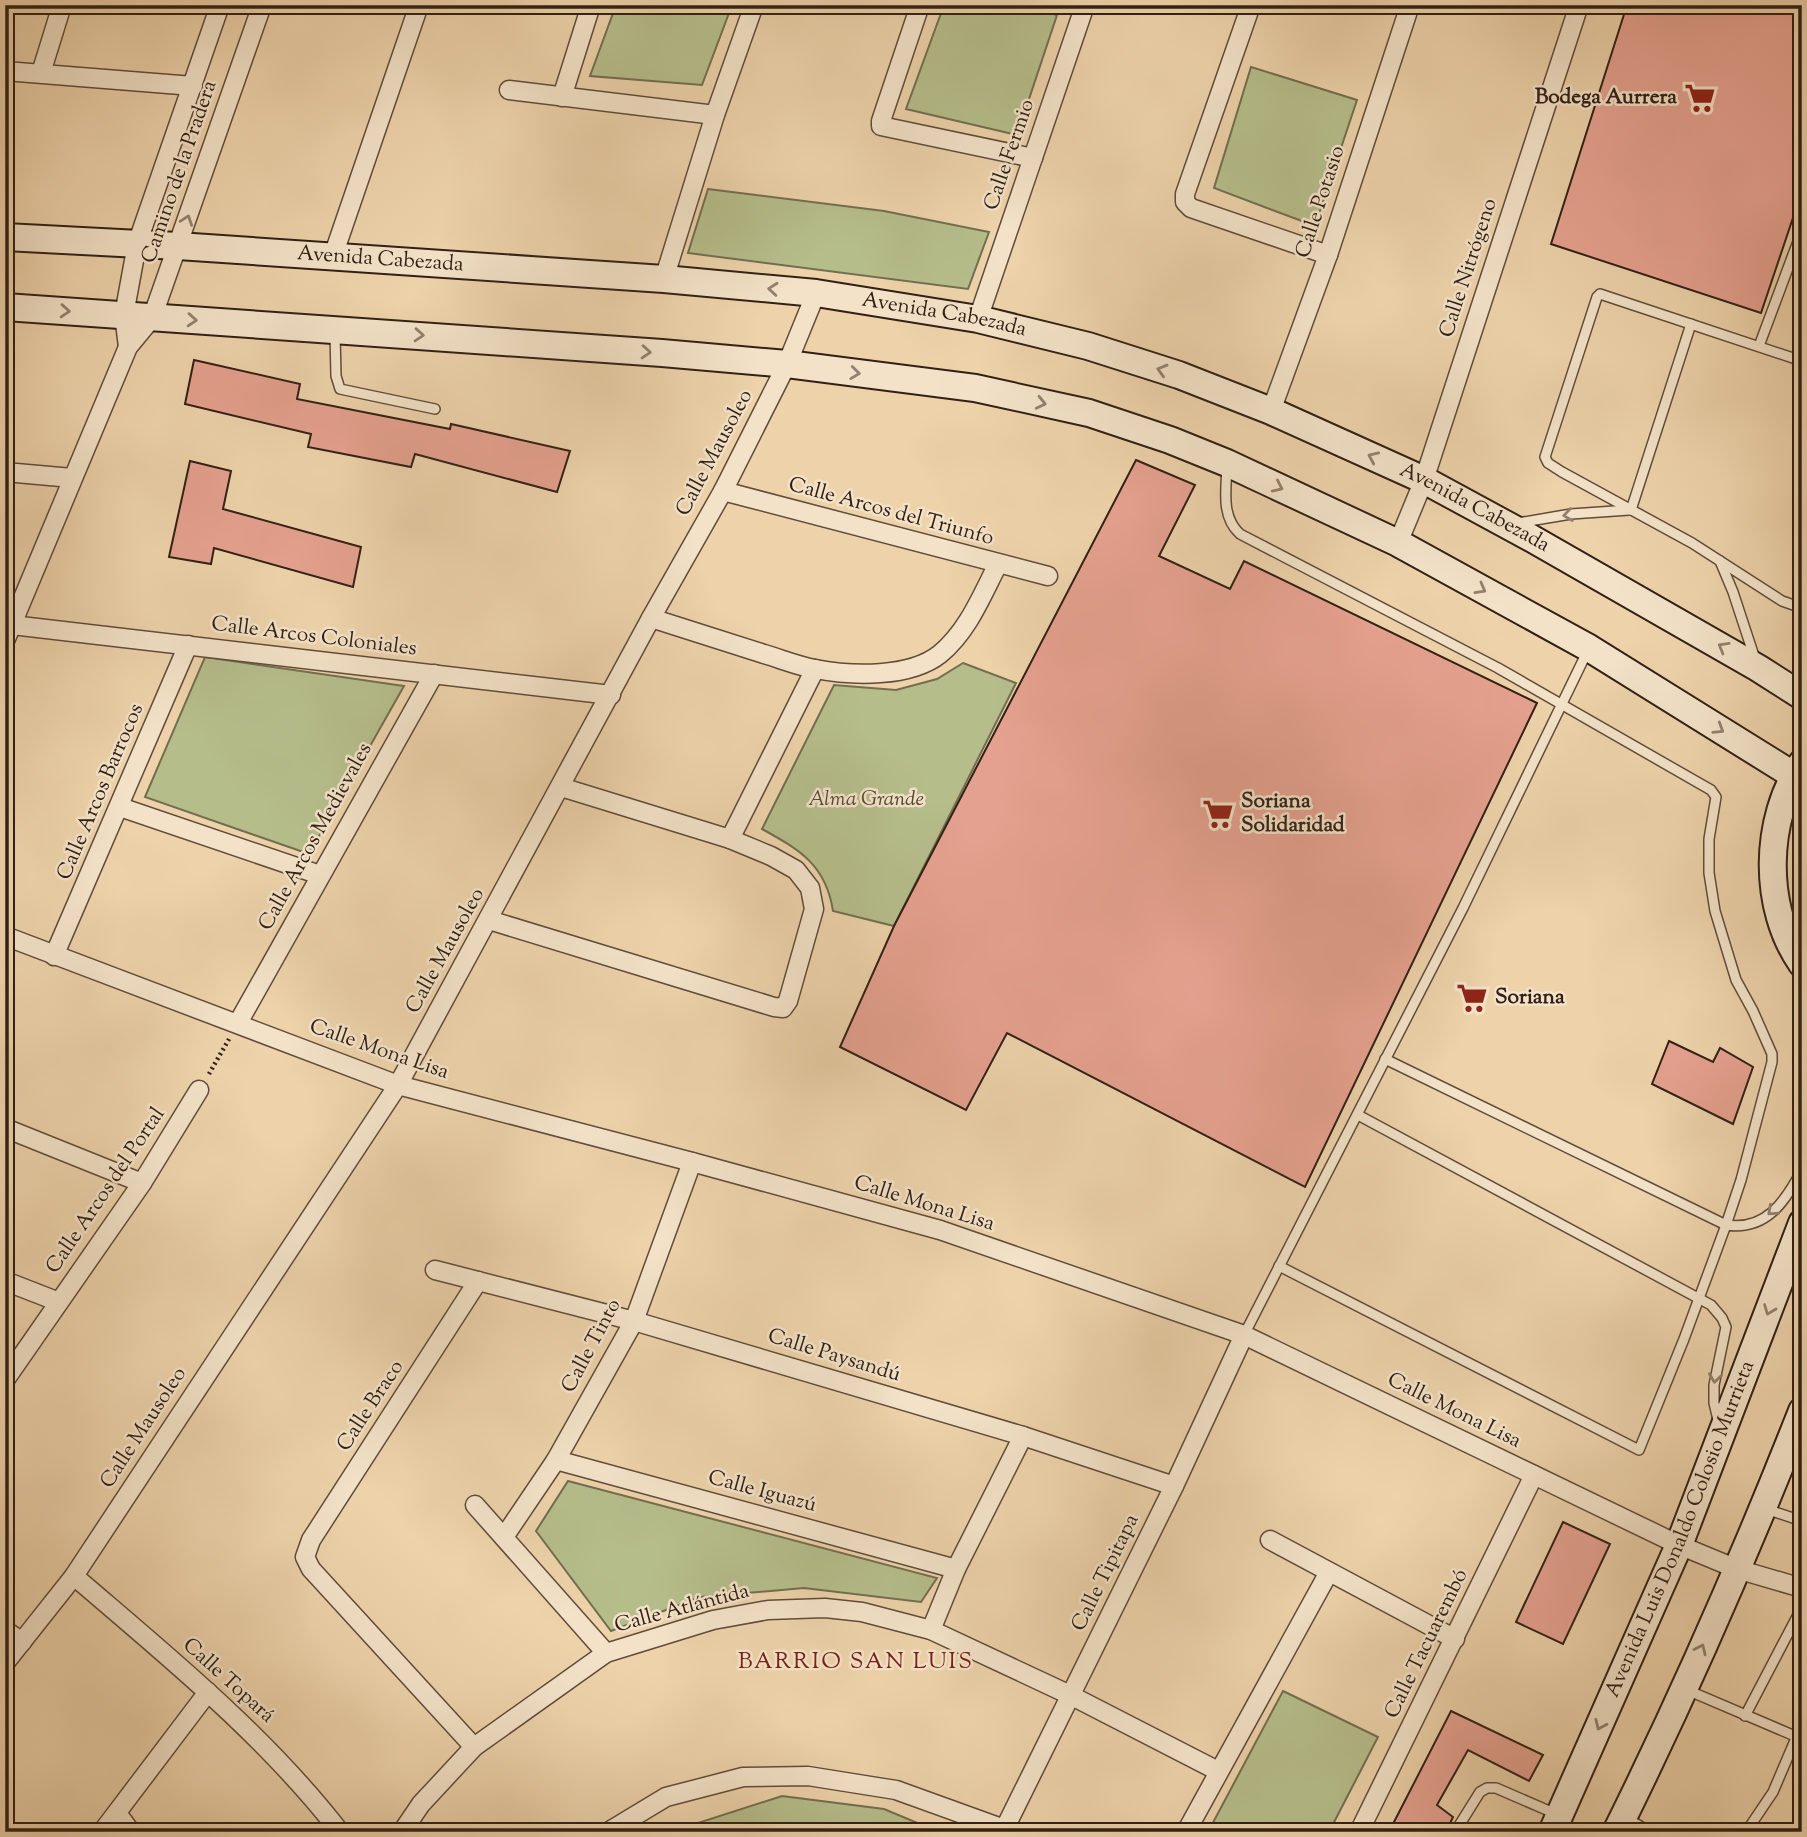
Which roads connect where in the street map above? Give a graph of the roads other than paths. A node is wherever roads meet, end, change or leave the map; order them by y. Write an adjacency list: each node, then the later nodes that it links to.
1 (62, 5): 13 (street)
2 (220, 5): 14 (street, Camino de la Pradera)
3 (262, 5): 22 (street, Camino de la Pradera, one-way to 3)
4 (419, 5): 24 (street)
5 (591, 5): 16 (street)
6 (754, 5): 17 (street)
7 (920, 5): 18 (street)
8 (1085, 5): 18 (street, Calle Fermio)
9 (1251, 5): 23 (street)
10 (1410, 5): 23 (street, Calle Potasio)
11 (1579, 5): 42 (street, Calle Nitrógeno)
12 (5, 71): 13 (street)
13 (41, 74): 14 (street)
14 (193, 86): 21 (street, Camino de la Pradera)
15 (509, 90): 16 (street)
16 (562, 97): 17 (street)
17 (715, 115): 25 (street)
18 (1033, 158): 30 (street, Calle Fermio)
19 (5, 237): 21 (main road, Avenida Cabezada)
20 (1802, 239): 33 (lane)
21 (137, 244): 22 (main road, Avenida Cabezada); 28 (street, Camino de la Pradera)
22 (178, 246): 24 (main road, Avenida Cabezada); 29 (street, Camino de la Pradera)
23 (1328, 255): 38 (street, Calle Potasio)
24 (333, 256): 25 (main road, Avenida Cabezada)
25 (664, 279): 26 (main road, Avenida Cabezada, one-way to 25)
26 (816, 293): 30 (main road, Avenida Cabezada); 36 (street, Calle Mausoleo)
27 (5, 307): 28 (main road, one-way to 28)
28 (124, 316): 29 (main road); 34 (street, Camino de la Pradera)
29 (152, 317): 32 (main road, one-way to 32); 34 (street, Camino de la Pradera)
30 (978, 319): 38 (main road, Avenida Cabezada, one-way to 30)
31 (1691, 324): 33 (lane); 44 (lane); 44 (lane)
32 (335, 329): 36 (main road, one-way to 36); 37 (lane)
33 (1759, 346): 35 (lane)
34 (128, 347): 41 (street, Camino de la Pradera)
35 (1802, 360)
36 (787, 365): 39 (main road, one-way to 39); 43 (street, Calle Mausoleo)
37 (435, 409)
38 (1271, 411): 42 (main road, Avenida Cabezada, one-way to 38)
39 (1227, 463): 46 (main road, one-way to 46); 60 (lane)
40 (5, 472): 41 (street)
41 (72, 478): 52 (street, Camino de la Pradera)
42 (1424, 480): 45 (main road, Avenida Cabezada); 46 (street, Calle Nitrógeno)
43 (723, 491): 48 (street, Calle Arcos del Triunfo); 51 (street, Calle Mausoleo)
44 (1631, 510): 45 (lane, one-way to 45); 47 (lane)
45 (1506, 525): 55 (main road, Avenida Cabezada, one-way to 45)
46 (1398, 543): 54 (main road, one-way to 54)
47 (1720, 561): 50 (lane); 55 (lane)
48 (998, 564): 49 (street, Calle Arcos del Triunfo); 56 (street)
49 (1048, 576)
50 (1802, 608)
51 (651, 618): 56 (street); 58 (street, Calle Mausoleo)
52 (9, 633): 53 (street, Calle Arcos Coloniales)
53 (188, 645): 57 (street, Calle Arcos Coloniales); 63 (street, Calle Arcos Barrocos)
54 (1589, 648): 60 (lane); 61 (main road, one-way to 61)
55 (1758, 668): 59 (main road, Avenida Cabezada)
56 (815, 669): 64 (street)
57 (435, 674): 58 (street, Calle Arcos Coloniales); 65 (street, Calle Arcos Medievales)
58 (611, 695): 62 (street, Calle Mausoleo)
59 (1802, 696)
60 (1561, 704): 71 (lane); 80 (lane)
61 (1798, 769): 69 (main road)
62 (561, 787): 64 (street); 66 (street, Calle Mausoleo)
63 (120, 807): 65 (street); 68 (street, Calle Arcos Barrocos)
64 (730, 839): 66 (street)
65 (320, 875): 70 (street, Calle Arcos Medievales)
66 (489, 920): 72 (street, Calle Mausoleo)
67 (5, 936): 68 (street, Calle Mona Lisa)
68 (54, 956): 70 (street, Calle Mona Lisa)
69 (1802, 964)
70 (238, 1023): 72 (street, Calle Mona Lisa)
71 (1385, 1059): 74 (lane); 80 (lane)
72 (398, 1085): 76 (street, Calle Mona Lisa); 105 (street, Calle Mausoleo)
73 (200, 1090): 78 (street, Calle Arcos del Portal)
74 (1358, 1115): 81 (lane); 85 (lane)
75 (5, 1128): 78 (street)
76 (692, 1162): 87 (street, Calle Tinto); 88 (street, Calle Mona Lisa)
77 (1802, 1170): 80 (lane, one-way to 80)
78 (142, 1183): 86 (street, Calle Arcos del Portal)
79 (1802, 1223): 91 (main road, Avenida Luis Donaldo Colosio Murrieta, one-way to 91)
80 (1726, 1226): 85 (lane)
81 (1279, 1266): 85 (lane); 88 (lane)
82 (435, 1270): 84 (street, Calle Paysandú)
83 (5, 1281): 86 (street)
84 (478, 1281): 87 (street, Calle Paysandú); 119 (street, Calle Braco)
85 (1700, 1297): 91 (lane, one-way to 91)
86 (59, 1301): 89 (street, Calle Arcos del Portal)
87 (634, 1321): 92 (street, Calle Paysandú); 93 (street, Calle Tinto)
88 (1244, 1335): 94 (street, Calle Mona Lisa); 95 (street, Calle Tipitapa)
89 (5, 1380)
90 (1802, 1411): 97 (main road)
91 (1722, 1434): 101 (main road, Avenida Luis Donaldo Colosio Murrieta)
92 (1023, 1436): 95 (street, Calle Paysandú); 102 (street)
93 (556, 1460): 99 (street, Calle Tinto); 102 (street, Calle Iguazú)
94 (1534, 1475): 101 (street, Calle Mona Lisa); 110 (street, Calle Tacuarembó)
95 (1174, 1486): 116 (street, Calle Tipitapa)
96 (475, 1505): 99 (street)
97 (1764, 1508): 98 (lane); 103 (main road)
98 (1802, 1521)
99 (504, 1537): 112 (street)
100 (1270, 1540): 104 (street)
101 (1679, 1545): 103 (street, Calle Mona Lisa); 122 (main road, Avenida Luis Donaldo Colosio Murrieta, one-way to 122)
102 (956, 1569): 109 (street)
103 (1737, 1569): 106 (street, Calle Mona Lisa); 114 (main road, one-way to 103)
104 (1329, 1572): 110 (street); 120 (street)
105 (74, 1576): 111 (street, Calle Mausoleo); 115 (street, Calle Topará)
106 (1802, 1588)
107 (1802, 1607): 117 (lane)
108 (5, 1630): 111 (street)
109 (931, 1630): 112 (street, Calle Atlántida); 116 (street, Calle Atlántida)
110 (1455, 1639): 125 (street, Calle Tacuarembó)
111 (22, 1642): 113 (street, Calle Mausoleo)
112 (606, 1653): 119 (street, Calle Atlántida)
113 (5, 1663)
114 (1683, 1688): 117 (lane); 123 (main road)
115 (208, 1692): 121 (street); 128 (street, Calle Topará)
116 (1070, 1695): 120 (street, Calle Atlántida); 124 (street, Calle Tipitapa)
117 (1745, 1716): 118 (lane)
118 (1799, 1738): 134 (lane)
119 (474, 1747): 129 (street, Calle Atlántida)
120 (1219, 1771): 131 (street)
121 (117, 1813): 126 (street); 127 (street)
122 (1556, 1824): 132 (lane)
123 (1620, 1824): 133 (lane)
124 (1004, 1831): 130 (street)
125 (1360, 1831)
126 (102, 1832)
127 (131, 1832)
128 (340, 1832)
129 (402, 1832)
130 (608, 1832)
131 (1186, 1832)
132 (1455, 1832)
133 (1650, 1832)
134 (1746, 1832)

